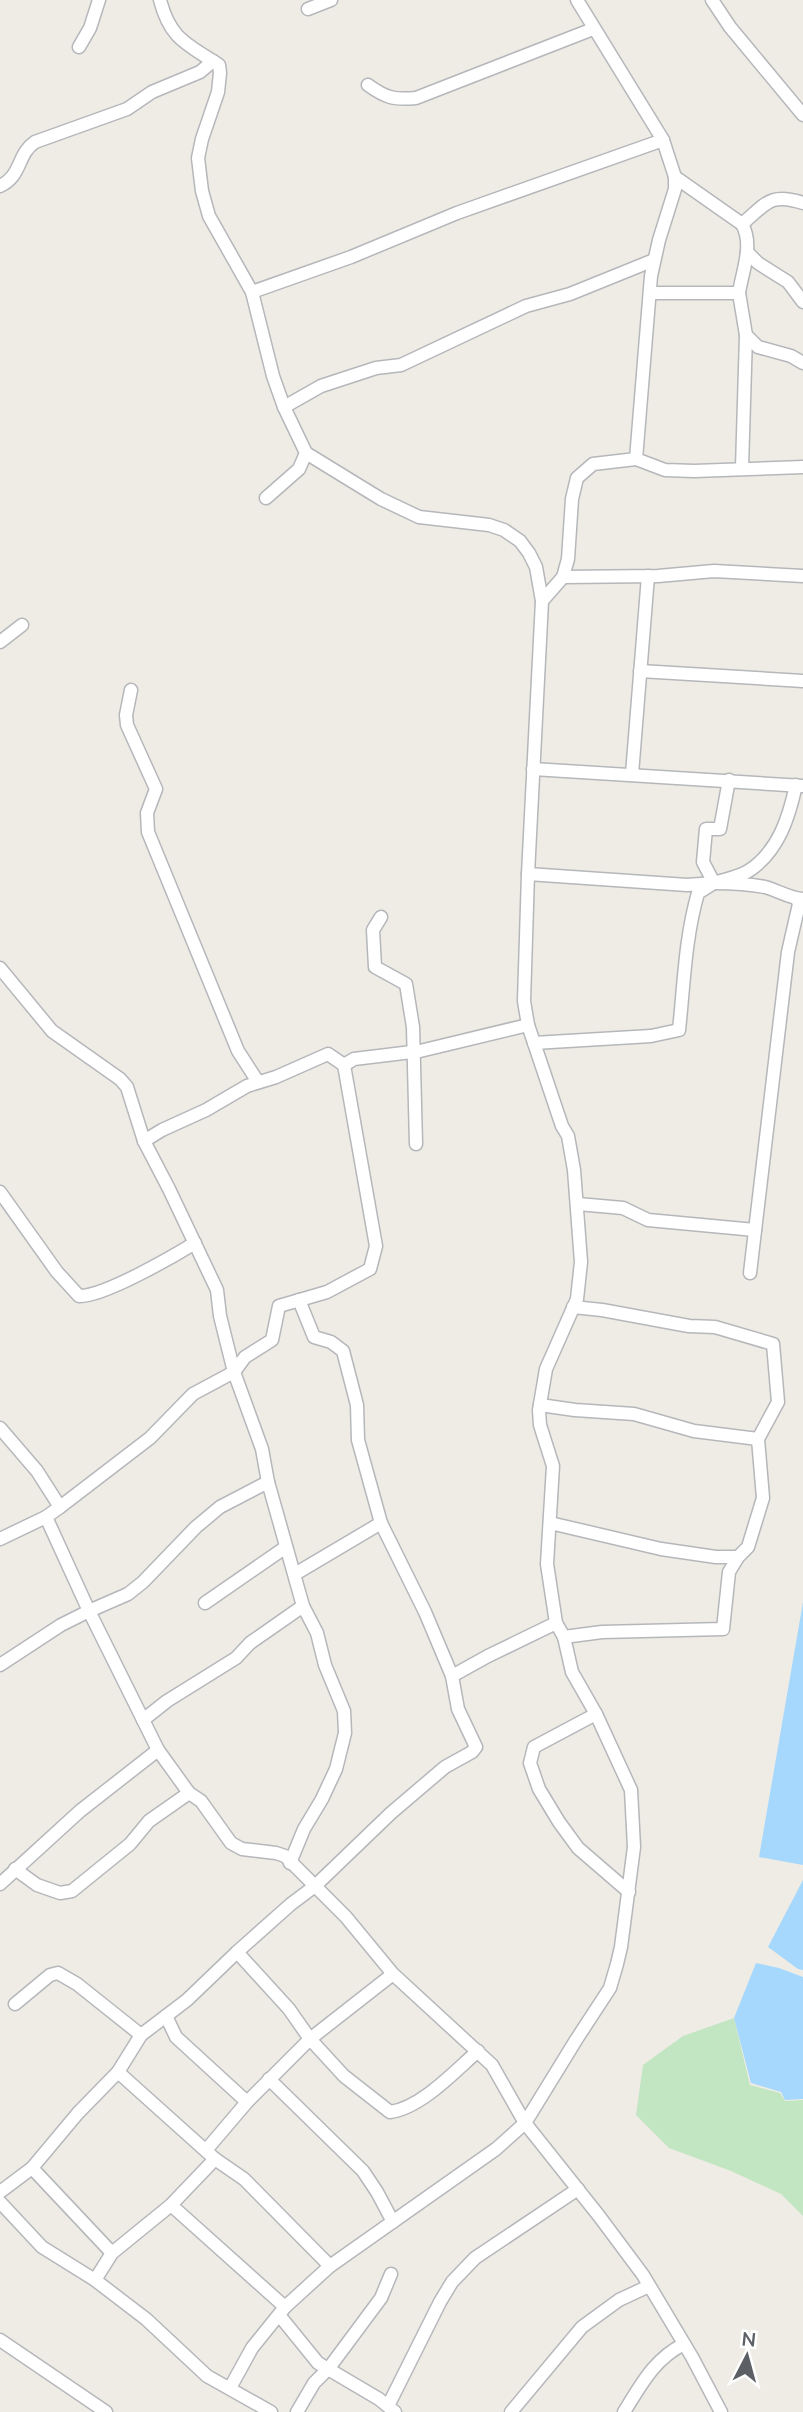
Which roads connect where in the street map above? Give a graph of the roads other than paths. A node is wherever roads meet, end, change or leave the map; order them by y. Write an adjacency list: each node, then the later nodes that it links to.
1 (99, 0): 8 (street)
2 (160, 0): 9 (street)
3 (331, 0): 6 (street)
4 (577, 0): 7 (street)
5 (712, 0): 11 (street)
6 (308, 9)
7 (593, 29): 10 (street); 12 (street)
8 (79, 47)
9 (213, 61): 14 (street); 19 (street)
10 (368, 85)
11 (803, 115)
12 (663, 140): 13 (street); 19 (street)
13 (675, 177): 16 (street); 18 (street)
14 (0, 186)
15 (803, 203): 16 (street)
16 (742, 224): 17 (street)
17 (747, 252): 21 (street); 22 (street)
18 (654, 260): 20 (street); 25 (street)
19 (252, 292): 25 (street)
20 (650, 293): 21 (street); 27 (street)
21 (739, 293): 23 (street)
22 (803, 302)
23 (746, 335): 24 (street); 29 (street)
24 (803, 363)
25 (284, 407): 26 (street)
26 (306, 453): 30 (street); 34 (street)
27 (636, 459): 29 (street); 33 (street)
28 (803, 467): 29 (street)
29 (742, 468)
30 (266, 498)
31 (648, 576): 32 (street); 33 (street); 37 (street)
32 (803, 576)
33 (563, 577): 34 (street)
34 (542, 601): 40 (street)
35 (22, 625): 36 (street)
36 (0, 642)
37 (640, 671): 38 (street); 41 (street)
38 (803, 681)
39 (131, 690): 53 (street)
40 (533, 769): 41 (street); 44 (street)
41 (632, 774): 42 (street)
42 (729, 780): 43 (street); 45 (street)
43 (799, 785): 45 (street)
44 (528, 874): 45 (street); 49 (street)
45 (714, 883): 46 (street); 50 (street)
46 (800, 899): 58 (street)
47 (381, 917): 51 (street)
48 (0, 968): 54 (street)
49 (528, 1025): 50 (street); 51 (street)
50 (534, 1043): 57 (street)
51 (412, 1052): 52 (street); 55 (street)
52 (344, 1065): 53 (street); 61 (street)
53 (258, 1082): 54 (street)
54 (144, 1141): 59 (street)
55 (416, 1143)
56 (0, 1192): 59 (street)
57 (578, 1204): 58 (street); 62 (street)
58 (755, 1230): 60 (street)
59 (195, 1243): 63 (street)
60 (750, 1273)
61 (299, 1300): 63 (street); 70 (street)
62 (573, 1307): 64 (street); 66 (street)
63 (234, 1372): 67 (street); 68 (street)
64 (540, 1405): 66 (street); 71 (street)
65 (0, 1428): 68 (street)
66 (758, 1439): 74 (street)
67 (268, 1482): 73 (street); 78 (street)
68 (60, 1507): 69 (street)
69 (47, 1517): 72 (street); 78 (street)
70 (381, 1523): 75 (street); 82 (street)
71 (550, 1524): 74 (street); 79 (street)
72 (0, 1539)
73 (286, 1547): 75 (street); 76 (street)
74 (737, 1557): 80 (street)
75 (295, 1574): 77 (street)
76 (205, 1603)
77 (303, 1606): 84 (street); 87 (street)
78 (89, 1611): 81 (street); 84 (street)
79 (556, 1623): 80 (street); 82 (street)
80 (564, 1637): 83 (street)
81 (1, 1663)
82 (452, 1676): 90 (street)
83 (596, 1714): 91 (street); 91 (street)
84 (143, 1720): 85 (street)
85 (158, 1750): 86 (street); 88 (street)
86 (189, 1793): 87 (street); 88 (street)
87 (290, 1863): 90 (street)
88 (15, 1869): 89 (street)
89 (0, 1884)
90 (315, 1886): 92 (street); 93 (street)
91 (629, 1892): 102 (street)
92 (237, 1952): 95 (street); 97 (street)
93 (393, 1975): 97 (street); 98 (street)
94 (15, 2004): 96 (street)
95 (166, 2016): 96 (street); 101 (street)
96 (141, 2035): 99 (street)
97 (310, 2039): 98 (street); 100 (street)
98 (478, 2051): 102 (street)
99 (118, 2072): 103 (street); 104 (street)
100 (270, 2078): 101 (street); 109 (street)
101 (247, 2102): 103 (street)
102 (525, 2123): 105 (street); 109 (street)
103 (211, 2154): 108 (street); 111 (street)
104 (32, 2168): 106 (street); 110 (street)
105 (578, 2189): 114 (street); 120 (street)
106 (0, 2192)
107 (0, 2203): 113 (street)
108 (171, 2205): 110 (street); 115 (street)
109 (393, 2222): 111 (street)
110 (112, 2253): 113 (street)
111 (330, 2266): 115 (street)
112 (391, 2274): 118 (street)
113 (95, 2280): 119 (street)
114 (649, 2286): 117 (street); 124 (street)
115 (282, 2311): 118 (street); 119 (street)
116 (0, 2340): 121 (street)
117 (684, 2344): 125 (street); 126 (street)
118 (329, 2368): 120 (street); 123 (street)
119 (230, 2388): 122 (street)
120 (391, 2409)
121 (106, 2412)
122 (271, 2412)
123 (297, 2412)
124 (511, 2412)
125 (624, 2412)
126 (721, 2412)

